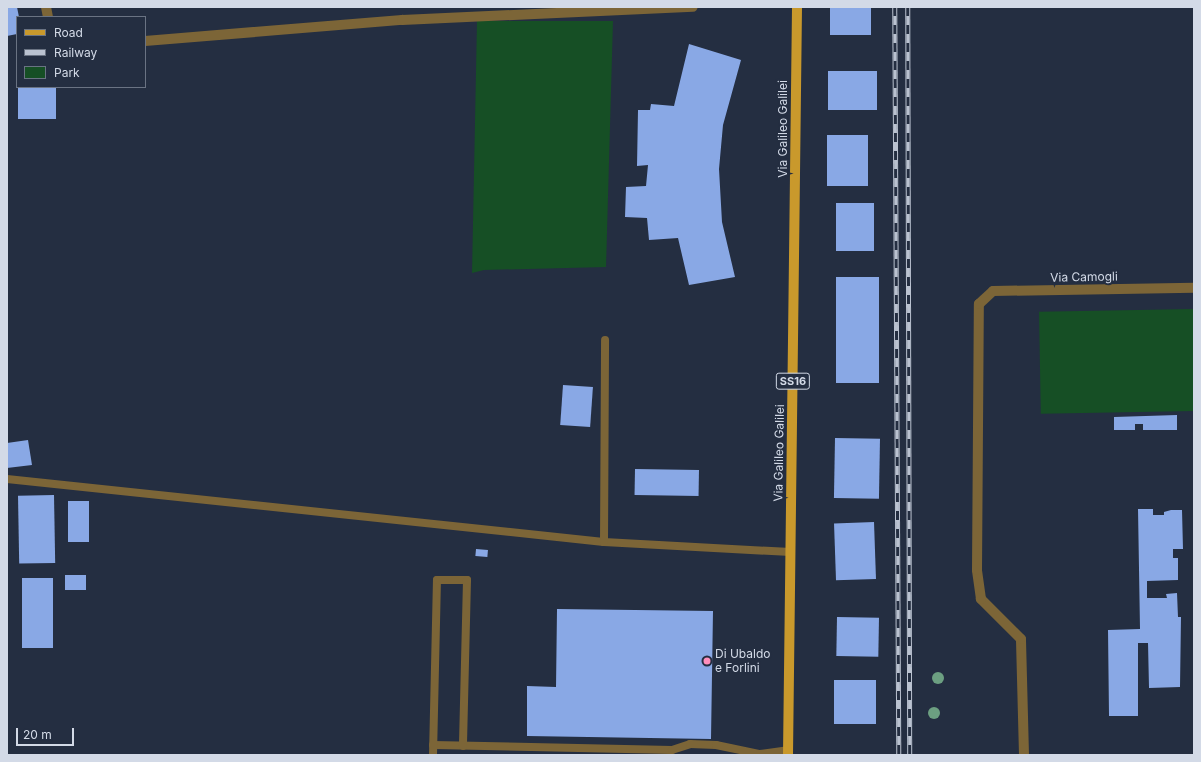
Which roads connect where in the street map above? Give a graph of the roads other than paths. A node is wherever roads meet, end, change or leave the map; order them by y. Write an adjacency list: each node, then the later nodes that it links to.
1 (693, 7): 3 (street)
2 (798, 7): 8 (main road, Via Galileo Galilei / SS16)
3 (146, 41)
4 (1194, 288): 13 (street, Via Camogli)
5 (605, 340): 7 (lane)
6 (7, 479): 7 (lane)
7 (604, 542): 8 (lane)
8 (791, 552): 11 (main road, Via Galileo Galilei / SS16)
9 (433, 745): 10 (lane); 10 (lane); 12 (lane)
10 (463, 746): 11 (lane)
11 (788, 752)
12 (433, 755)
13 (1024, 755)

